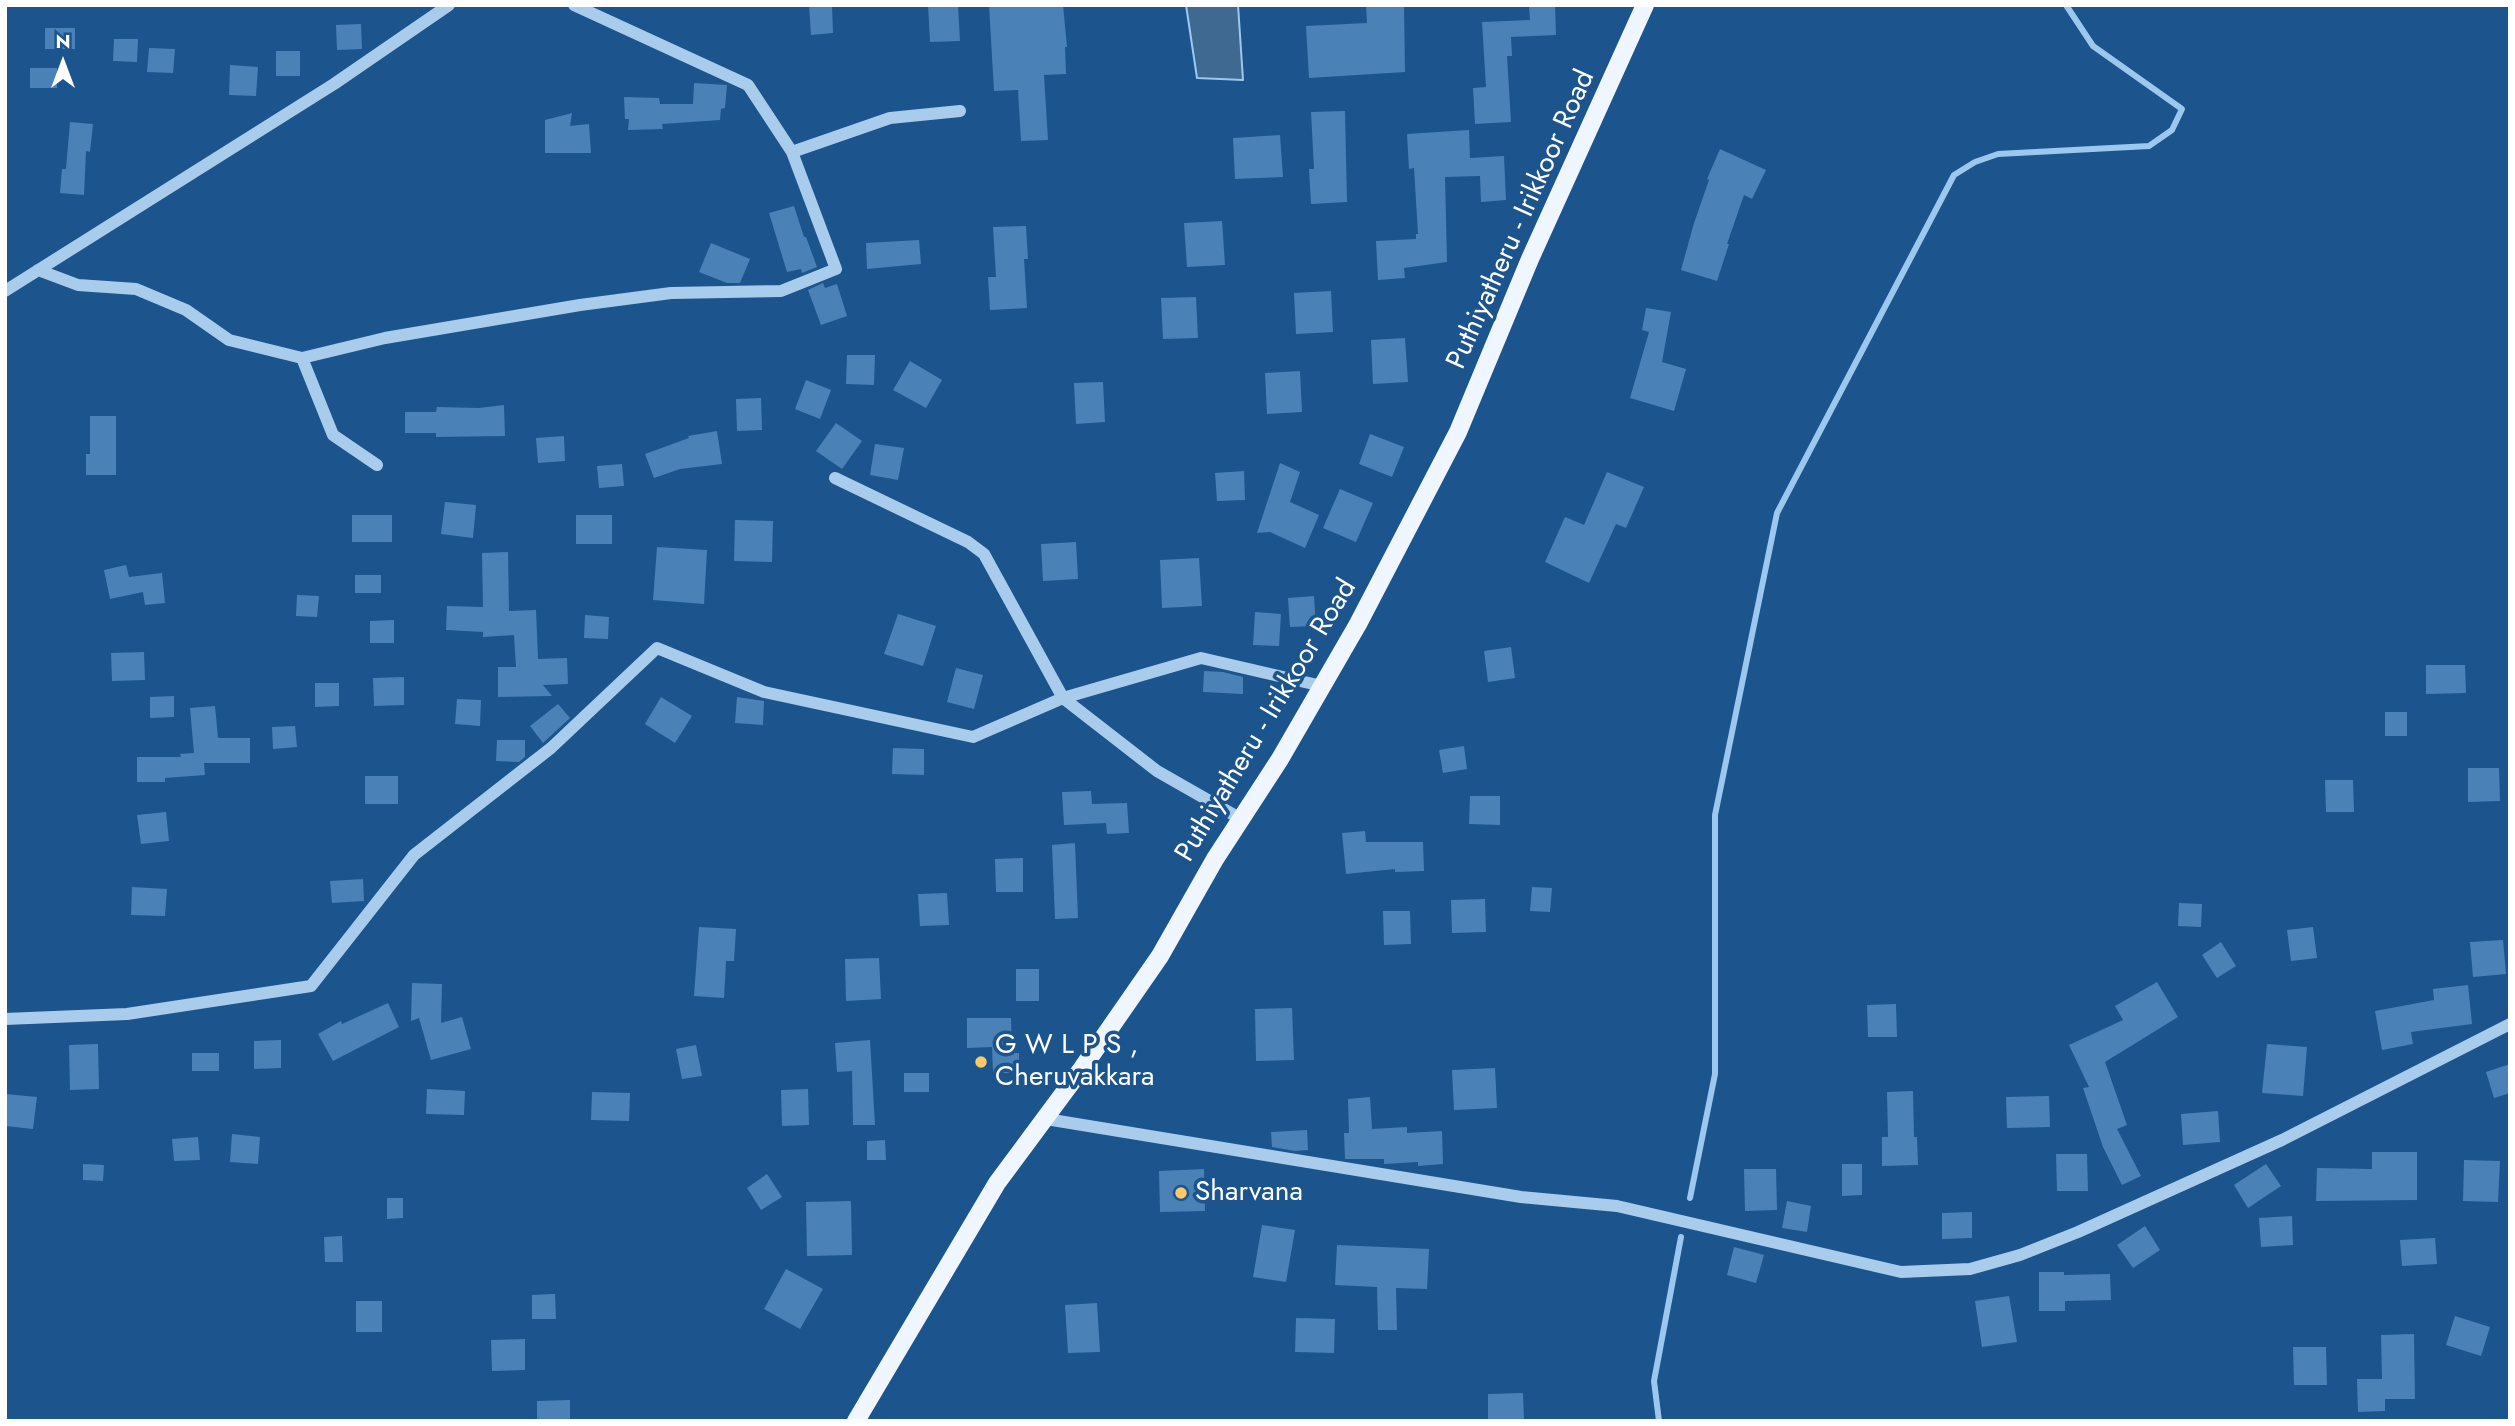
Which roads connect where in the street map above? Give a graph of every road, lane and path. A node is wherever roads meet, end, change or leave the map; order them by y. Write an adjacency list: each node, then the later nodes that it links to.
1 (449, 5): 6 (street)
2 (574, 5): 5 (street)
3 (1645, 5): 11 (main road, Puthiyatheru - Irikkoor Road)
4 (960, 111): 5 (street)
5 (792, 152): 8 (street)
6 (38, 270): 7 (street); 8 (street)
7 (5, 291)
8 (302, 358): 9 (street)
9 (377, 465)
10 (835, 478): 12 (street)
11 (1322, 686): 12 (street); 13 (main road, Puthiyatheru - Irikkoor Road)
12 (1063, 698): 13 (street); 14 (street)
13 (1241, 819): 16 (main road, Puthiyatheru - Irikkoor Road)
14 (5, 1019)
15 (2510, 1024): 16 (street)
16 (1046, 1119): 17 (main road, Puthiyatheru - Irikkoor Road)
17 (856, 1421)

